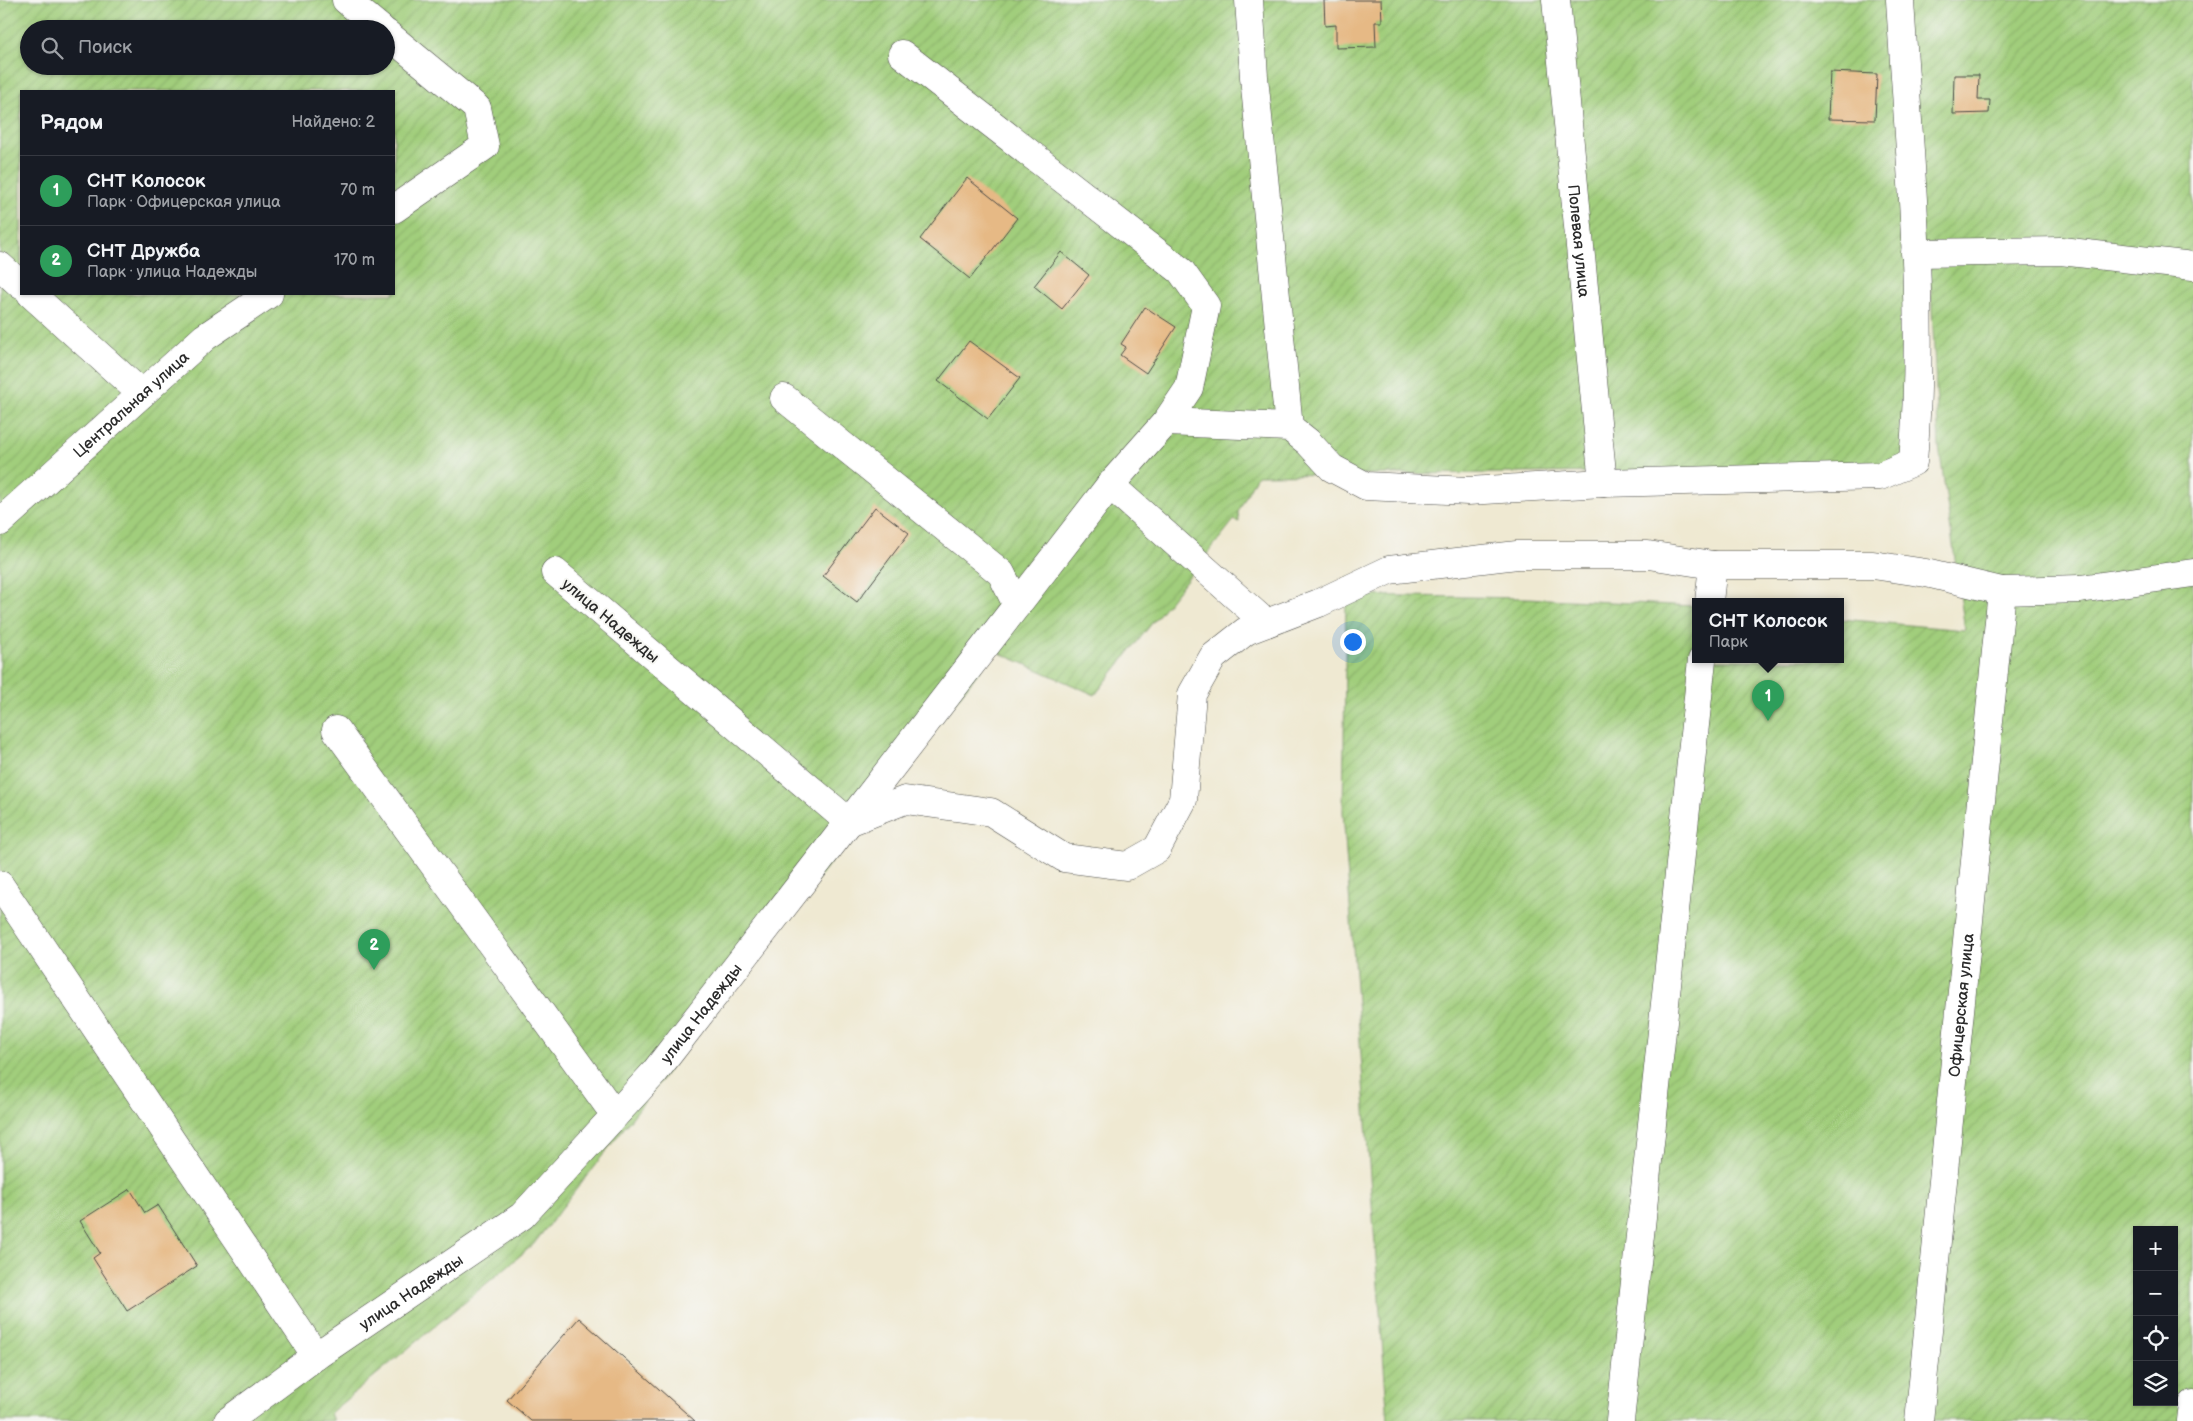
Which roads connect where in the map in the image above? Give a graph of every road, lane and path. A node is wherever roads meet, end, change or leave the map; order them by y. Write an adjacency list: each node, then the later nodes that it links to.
1 (346, 0): 5 (street)
2 (1249, 0): 18 (street)
3 (1556, 0): 19 (street, Полевая улица)
4 (1900, 0): 9 (street)
5 (370, 20)
6 (395, 40): 8 (street)
7 (902, 54): 17 (street)
8 (395, 208)
9 (1916, 253): 11 (street); 19 (street)
10 (0, 266): 12 (street)
11 (2193, 266)
12 (20, 284)
13 (32, 295): 15 (street)
14 (268, 295): 15 (street, Центральная улица)
15 (142, 394): 21 (street, Центральная улица)
16 (784, 398): 27 (street)
17 (1166, 422): 18 (street); 20 (street)
18 (1289, 427): 19 (street)
19 (1603, 483)
20 (1110, 485): 27 (street); 28 (street)
21 (0, 522)
22 (1713, 565): 25 (street); 26 (street); 28 (street)
23 (555, 572): 31 (street, улица Надежды)
24 (2193, 573): 25 (street)
25 (2002, 591): 38 (street, Офицерская улица)
26 (1709, 598)
27 (1017, 605): 31 (street)
28 (1266, 623): 31 (street)
29 (1702, 663): 37 (street)
30 (336, 730): 33 (street)
31 (849, 822): 33 (street, улица Надежды)
32 (0, 885): 34 (street)
33 (615, 1115): 34 (street, улица Надежды)
34 (316, 1356): 36 (street, улица Надежды)
35 (2193, 1404): 39 (street)
36 (228, 1421)
37 (1620, 1421)
38 (1919, 1421)
39 (2191, 1421)

